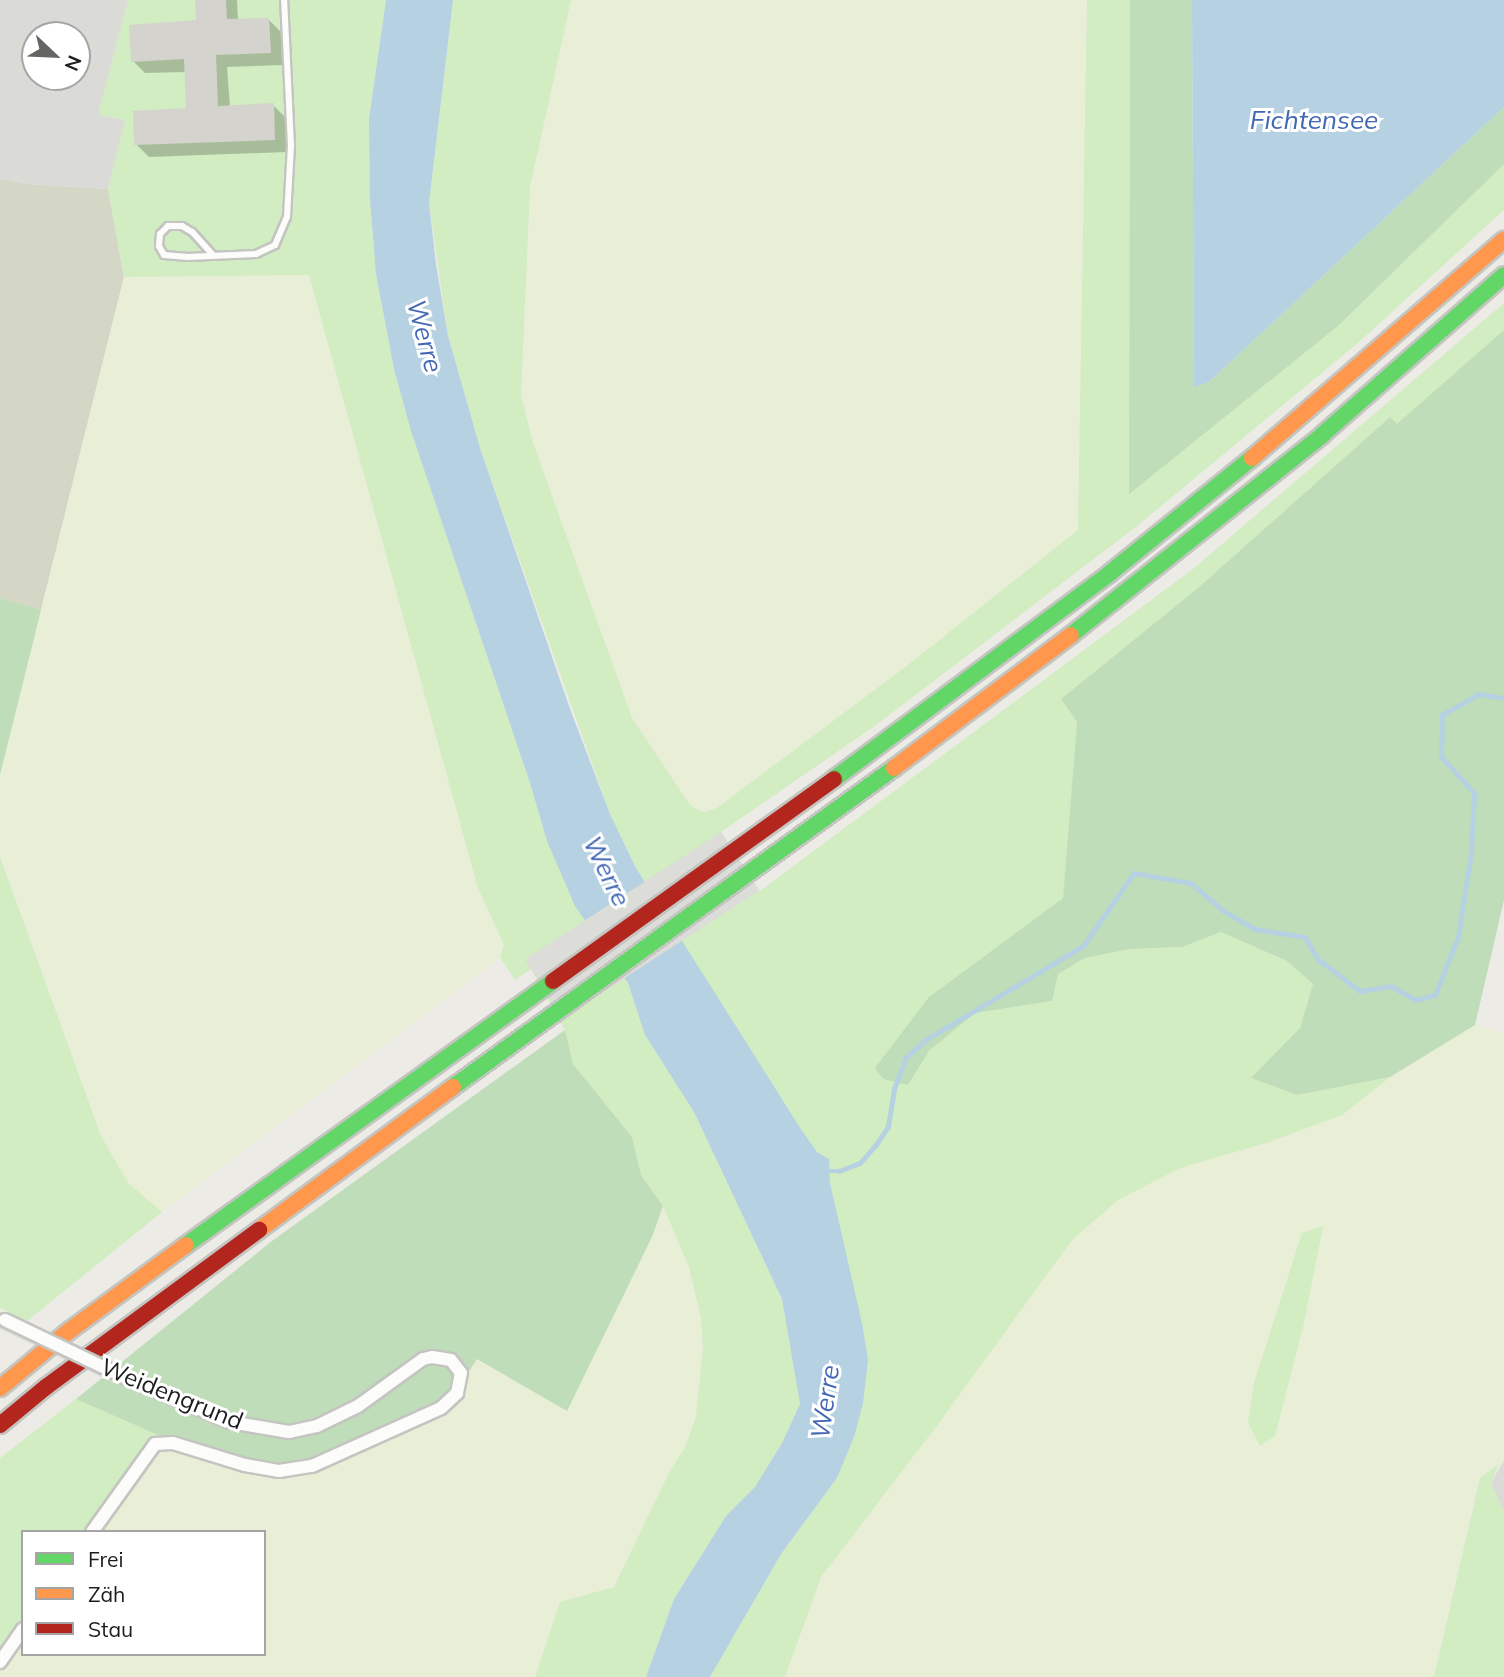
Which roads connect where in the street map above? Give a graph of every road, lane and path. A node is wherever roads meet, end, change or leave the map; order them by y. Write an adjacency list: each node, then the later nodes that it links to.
1 (284, 0): 3 (lane)
2 (1504, 240): 6 (highway)
3 (213, 255): 3 (lane)
4 (1504, 275): 7 (highway)
5 (3, 1319): 8 (street, Weidengrund, bridge)
6 (0, 1388)
7 (0, 1425)
8 (93, 1530)
9 (21, 1632): 10 (street)
10 (0, 1662)

